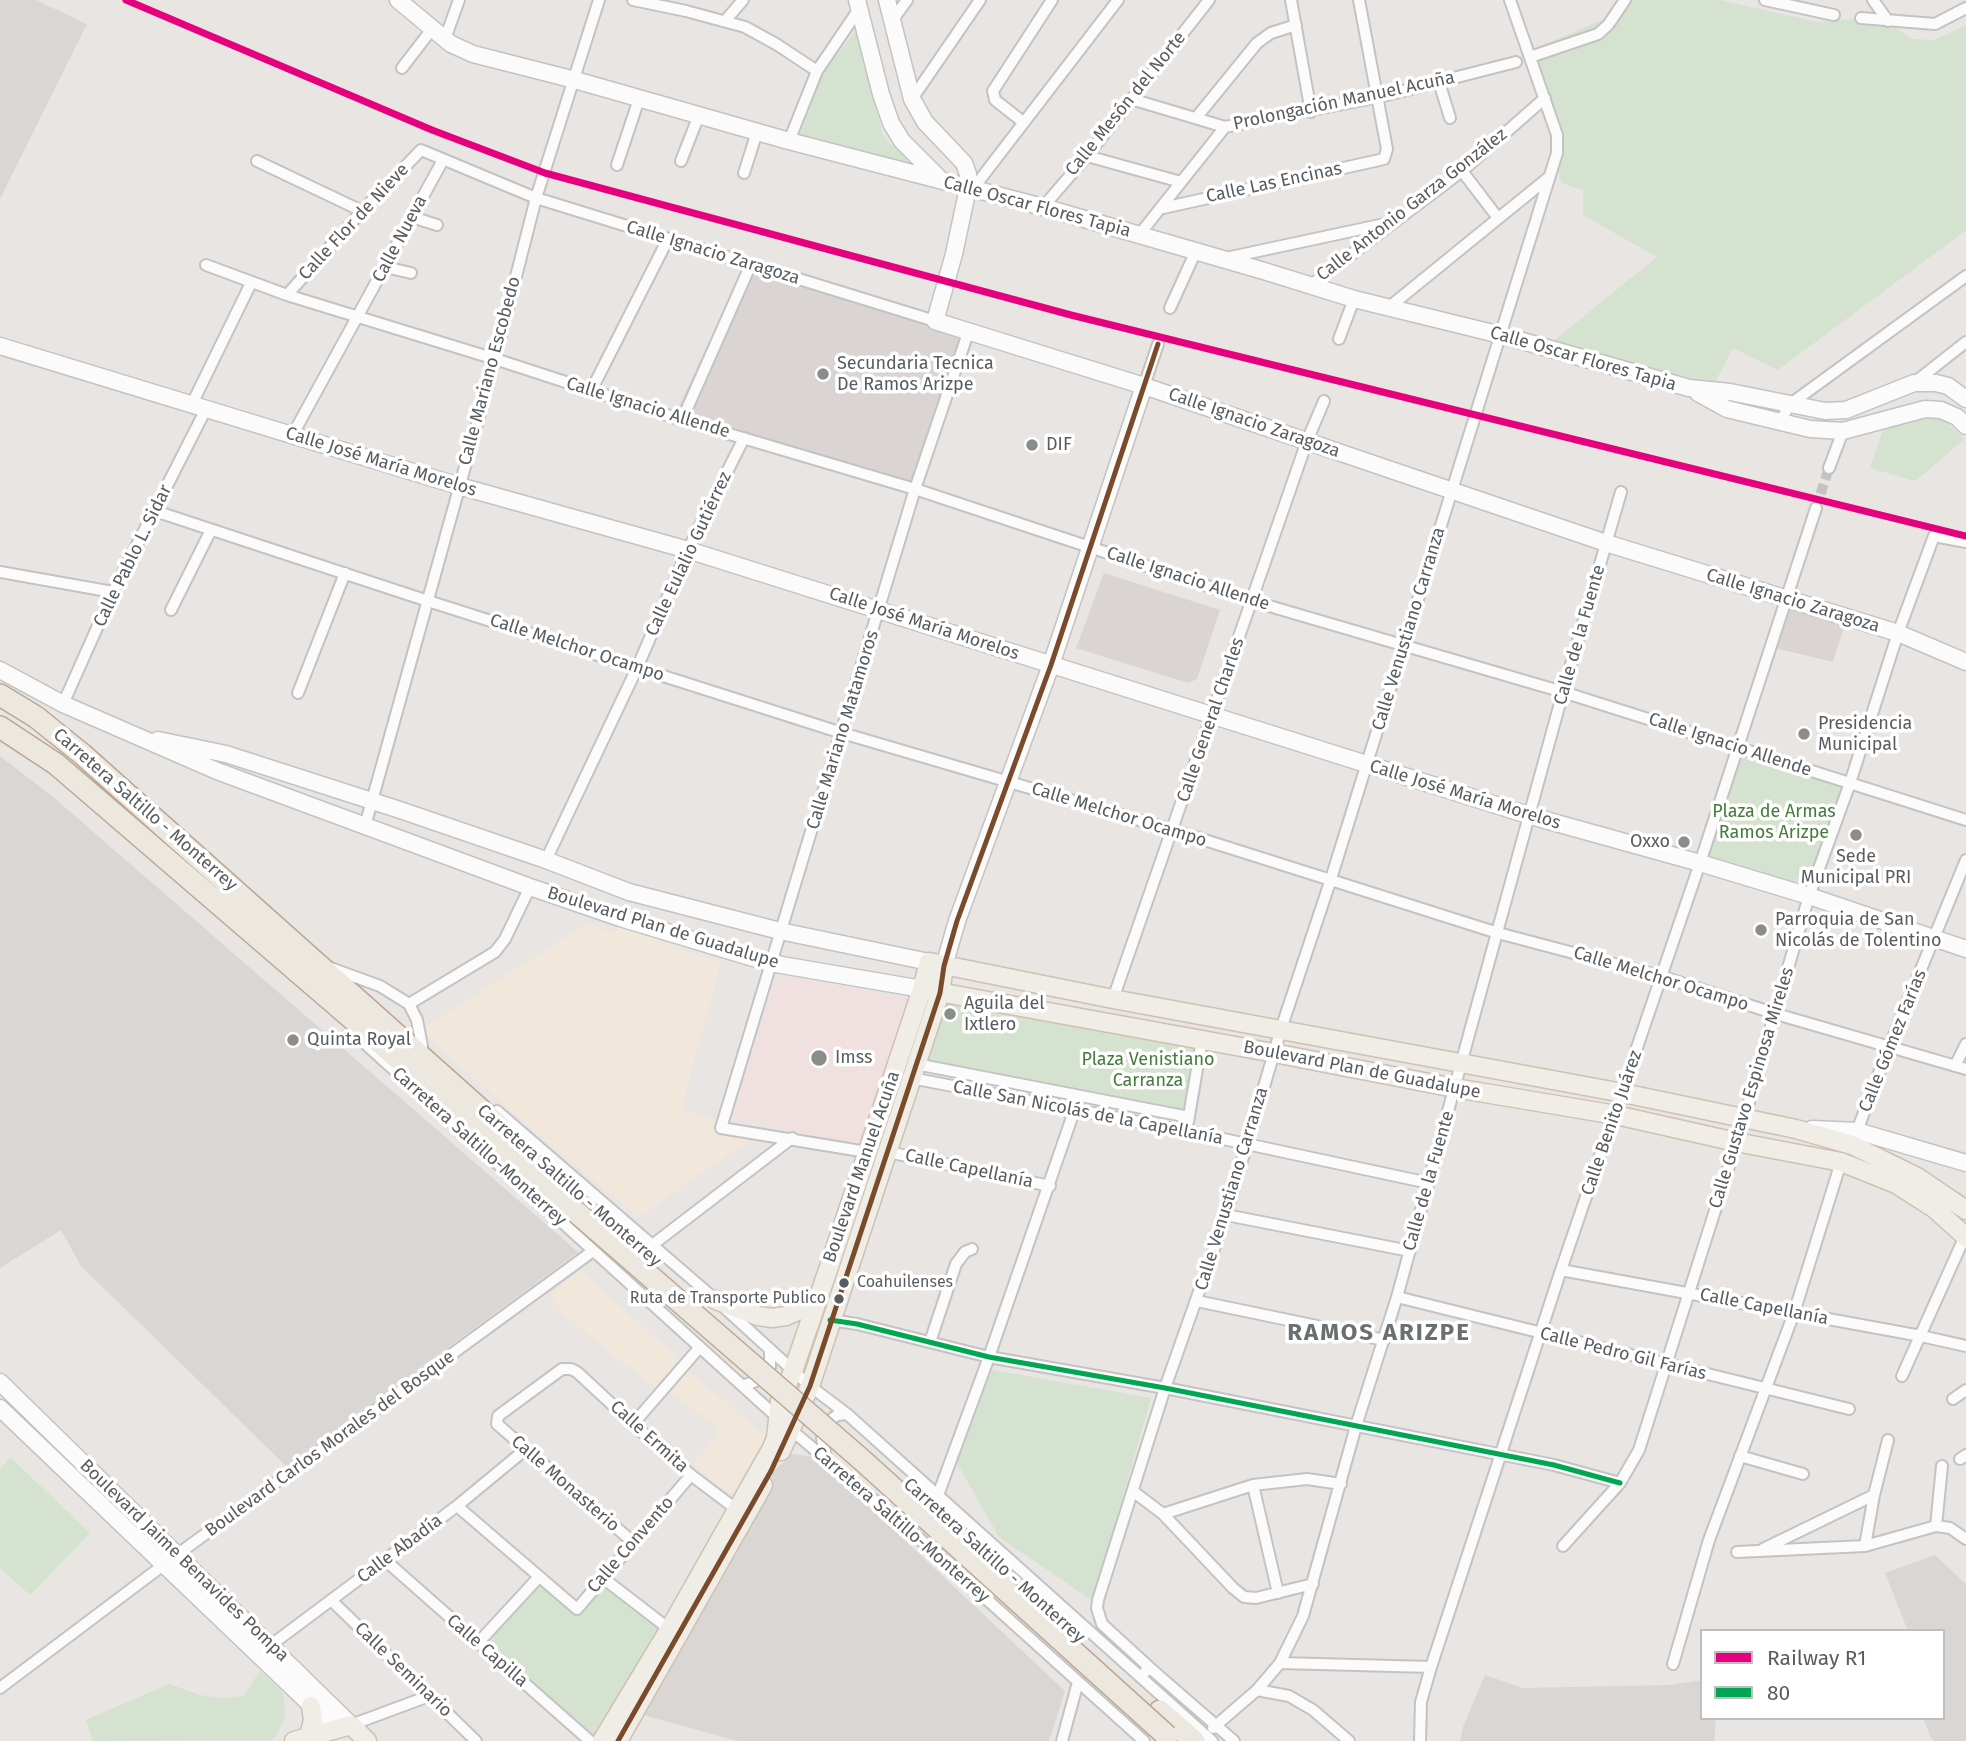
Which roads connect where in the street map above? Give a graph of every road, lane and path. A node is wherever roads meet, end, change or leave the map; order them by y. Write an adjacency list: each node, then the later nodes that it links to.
1 (398, 0): 30 (street, Calle Oscar Flores Tapia)
2 (459, 0): 30 (street)
3 (599, 0): 35 (street, Calle Mariano Escobedo)
4 (633, 0): 23 (street)
5 (695, 0): 23 (street)
6 (743, 0): 26 (street)
7 (887, 0): 27 (street)
8 (907, 0): 27 (street)
9 (980, 0): 40 (street)
10 (1052, 0): 46 (street)
11 (1118, 0): 46 (street)
12 (1209, 0): 41 (street, Calle Mesón del Norte)
13 (1291, 0): 29 (street)
14 (1359, 0): 37 (street)
15 (1510, 0): 31 (street, Calle Venustiano Carranza)
16 (1765, 0): 21 (street)
17 (1873, 0): 28 (street)
18 (1955, 0): 22 (street)
19 (1622, 1): 31 (street)
20 (860, 3): 34 (street); 59 (street)
21 (1790, 4): 24 (street)
22 (1964, 9): 28 (street)
23 (686, 11): 26 (street)
24 (1834, 15)
25 (1861, 18): 28 (street)
26 (725, 21): 34 (street)
27 (891, 21): 40 (street)
28 (1888, 21)
29 (1296, 25): 42 (street); 44 (street)
30 (439, 34): 33 (street); 35 (street, Calle Oscar Flores Tapia)
31 (1530, 57): 38 (street, Calle Venustiano Carranza)
32 (1516, 62): 36 (street, Prolongación Manuel Acuña)
33 (402, 68)
34 (817, 71): 49 (street)
35 (575, 80): 39 (street, Calle Oscar Flores Tapia); 62 (street, Calle Mariano Escobedo)
36 (1439, 82): 37 (street, Prolongación Manuel Acuña); 45 (street)
37 (1379, 97): 42 (street, Prolongación Manuel Acuña); 64 (street, Calle Las Encinas)
38 (1545, 98): 56 (street, Calle Antonio Garza González); 58 (street, Calle Venustiano Carranza)
39 (639, 99): 43 (street, Calle Oscar Flores Tapia); 55 (street)
40 (912, 99): 61 (street)
41 (1131, 99): 44 (street, Prolongación Manuel Acuña); 51 (street, Calle Mesón del Norte)
42 (1311, 112): 47 (street, Prolongación Manuel Acuña)
43 (699, 115): 48 (street, Calle Oscar Flores Tapia); 54 (street)
44 (1196, 118): 47 (street, Prolongación Manuel Acuña)
45 (1450, 118)
46 (1023, 122): 61 (street)
47 (1225, 127): 60 (street)
48 (757, 132): 49 (street, Calle Oscar Flores Tapia); 57 (street)
49 (789, 141): 59 (street, Calle Oscar Flores Tapia)
50 (421, 150): 52 (street, Calle Ignacio Zaragoza); 65 (street, Calle Flor de Nieve)
51 (1087, 156): 60 (street); 63 (street, Calle Mesón del Norte)
52 (443, 160): 62 (street, Calle Ignacio Zaragoza); 66 (street, Calle Nueva)
53 (257, 161): 65 (street)
54 (681, 161)
55 (617, 165)
56 (1462, 171): 67 (street); 68 (street, Calle Antonio Garza González)
57 (744, 173)
58 (1548, 178): 67 (street); 88 (street, Calle Venustiano Carranza)
59 (943, 181): 61 (street, Calle Oscar Flores Tapia)
60 (1181, 182): 64 (street)
61 (970, 189): 63 (street, Calle Oscar Flores Tapia); 86 (street)
62 (536, 198): 71 (street, Calle Ignacio Zaragoza); 93 (street, Calle Mariano Escobedo)
63 (1043, 207): 70 (street, Calle Oscar Flores Tapia)
64 (1163, 208): 70 (street)
65 (362, 211): 81 (street, Calle Flor de Nieve)
66 (412, 217): 69 (street); 76 (street, Calle Nueva)
67 (1499, 218): 84 (street)
68 (1395, 222): 73 (street); 80 (street, Calle Antonio Garza González)
69 (437, 225)
70 (1139, 235): 72 (street, Calle Oscar Flores Tapia)
71 (668, 239): 74 (street, Calle Ignacio Zaragoza); 97 (street)
72 (1196, 251): 73 (street, Calle Oscar Flores Tapia); 83 (street)
73 (1221, 259): 80 (street, Calle Oscar Flores Tapia)
74 (751, 264): 86 (street, Calle Ignacio Zaragoza); 103 (street)
75 (206, 265): 79 (street, Calle Ignacio Allende)
76 (385, 267): 77 (street); 85 (street, Calle Nueva)
77 (411, 273)
78 (1966, 276): 100 (street)
79 (251, 283): 81 (street, Calle Ignacio Allende); 101 (street, Calle Pablo L. Sidar)
80 (1311, 285): 82 (street, Calle Oscar Flores Tapia)
81 (287, 295): 85 (street, Calle Ignacio Allende)
82 (1354, 299): 84 (street, Calle Oscar Flores Tapia); 89 (street)
83 (1170, 308)
84 (1388, 308): 88 (street, Calle Oscar Flores Tapia)
85 (358, 318): 93 (street, Calle Ignacio Allende); 106 (street, Calle Nueva)
86 (935, 321): 87 (street, Calle Ignacio Zaragoza)
87 (968, 333): 95 (street, Calle Ignacio Zaragoza); 111 (street, Calle Mariano Matamoros)
88 (1501, 335): 96 (street, Calle Oscar Flores Tapia); 112 (street, Calle Venustiano Carranza)
89 (1339, 339)
90 (1966, 342): 94 (street)
91 (1158, 344): 95 (street, Boulevard Manuel Acuña)
92 (0, 346): 101 (street, Calle José María Morelos)
93 (495, 359): 97 (street, Calle Ignacio Allende); 110 (street, Calle Mariano Escobedo)
94 (1914, 383): 98 (street, Calle Oscar Flores Tapia); 100 (street, Calle Oscar Flores Tapia)
95 (1144, 386): 108 (street, Calle Ignacio Zaragoza); 119 (street, Boulevard Manuel Acuña)
96 (1689, 388): 100 (street, Calle Oscar Flores Tapia); 104 (street, Calle Oscar Flores Tapia)
97 (591, 391): 103 (street, Calle Ignacio Allende)
98 (1966, 399)
99 (1324, 401): 108 (street, Calle General Charles)
100 (1789, 405): 104 (street)
101 (199, 407): 106 (street, Calle José María Morelos); 115 (street, Calle Pablo L. Sidar)
102 (1963, 417): 105 (street, Calle Oscar Flores Tapia)
103 (682, 421): 107 (street, Calle Ignacio Allende)
104 (1780, 424): 105 (street, Calle Oscar Flores Tapia)
105 (1843, 430): 109 (street)
106 (292, 436): 110 (street, Calle José María Morelos)
107 (744, 438): 111 (street, Calle Ignacio Allende); 120 (street, Calle Eulalio Gutiérrez)
108 (1307, 441): 112 (street, Calle Ignacio Zaragoza); 126 (street, Calle General Charles)
109 (1829, 468)
110 (459, 486): 120 (street, Calle José María Morelos); 125 (street, Calle Mariano Escobedo)
111 (915, 489): 119 (street, Calle Ignacio Allende); 128 (street, Calle Mariano Matamoros)
112 (1451, 491): 118 (street, Calle Ignacio Zaragoza); 130 (street, Calle Venustiano Carranza)
113 (1621, 492): 118 (street, Calle de la Fuente)
114 (1816, 508): 124 (street, Calle Benito Juárez)
115 (155, 511): 116 (street, Calle Melchor Ocampo); 123 (street, Calle Pablo L. Sidar)
116 (211, 530): 122 (street, Calle Melchor Ocampo); 127 (street)
117 (1966, 542): 129 (street, Calle Gustavo Espinosa Mireles)
118 (1606, 543): 124 (street, Calle Ignacio Zaragoza); 135 (street, Calle de la Fuente)
119 (1091, 547): 126 (street, Calle Ignacio Allende); 132 (street, Boulevard Manuel Acuña)
120 (688, 550): 128 (street, Calle José María Morelos); 133 (street, Calle Eulalio Gutiérrez)
121 (0, 572): 123 (street)
122 (345, 573): 125 (street, Calle Melchor Ocampo); 136 (street)
123 (113, 592): 138 (street, Calle Pablo L. Sidar)
124 (1787, 599): 129 (street, Calle Ignacio Zaragoza); 143 (street, Calle Benito Juárez)
125 (428, 601): 133 (street, Calle Melchor Ocampo); 147 (street, Calle Mariano Escobedo)
126 (1252, 601): 130 (street, Calle Ignacio Allende); 139 (street, Calle General Charles)
127 (171, 610)
128 (880, 610): 132 (street, Calle José María Morelos); 141 (street, Calle Mariano Matamoros)
129 (1898, 634): 131 (street, Calle Ignacio Zaragoza); 146 (street, Calle Gustavo Espinosa Mireles)
130 (1404, 646): 135 (street, Calle Ignacio Allende); 144 (street, Calle Venustiano Carranza)
131 (1966, 662)
132 (1051, 665): 139 (street, Calle José María Morelos); 145 (street, Boulevard Manuel Acuña)
133 (637, 668): 141 (street, Calle Melchor Ocampo); 152 (street, Calle Eulalio Gutiérrez)
134 (0, 670): 138 (street, Boulevard Plan de Guadalupe)
135 (1563, 692): 143 (street, Calle Ignacio Allende); 148 (street, Calle de la Fuente)
136 (298, 693)
137 (0, 695): 162 (highway, Carretera Saltillo - Monterrey)
138 (63, 704): 142 (street, Boulevard Plan de Guadalupe)
139 (1212, 715): 144 (street, Calle José María Morelos); 151 (street, Calle General Charles)
140 (0, 727): 167 (highway, Carretera Saltillo - Monterrey)
141 (842, 733): 145 (street, Calle Melchor Ocampo); 158 (street, Calle Mariano Matamoros)
142 (146, 739): 147 (street, Boulevard Plan de Guadalupe); 150 (street, Boulevard Plan de Guadalupe)
143 (1737, 747): 146 (street, Calle Ignacio Allende); 154 (street, Calle Benito Juárez)
144 (1367, 765): 148 (street, Calle José María Morelos); 155 (street, Calle Venustiano Carranza)
145 (1008, 781): 151 (street, Calle Melchor Ocampo); 164 (street, Boulevard Manuel Acuña)
146 (1850, 783): 149 (street, Calle Ignacio Allende); 157 (street, Calle Gustavo Espinosa Mireles)
147 (372, 801): 150 (street, Calle Mariano Escobedo); 152 (street, Boulevard Plan de Guadalupe)
148 (1531, 816): 154 (street, Calle José María Morelos); 159 (street, Calle de la Fuente)
149 (1966, 820)
150 (365, 825): 156 (street, Boulevard Plan de Guadalupe)
151 (1173, 830): 155 (street, Calle Melchor Ocampo); 169 (street, Calle General Charles)
152 (546, 860): 158 (street, Boulevard Plan de Guadalupe)
153 (1966, 860): 160 (street, Calle Gómez Farías)
154 (1700, 863): 157 (street, Calle José María Morelos); 165 (street, Calle Benito Juárez)
155 (1330, 882): 159 (street, Calle Melchor Ocampo); 173 (street, Calle Venustiano Carranza)
156 (530, 887): 163 (street, Boulevard Plan de Guadalupe); 170 (street)
157 (1809, 896): 160 (street, Calle José María Morelos); 171 (street, Calle Gustavo Espinosa Mireles)
158 (780, 931): 163 (street, Calle Mariano Matamoros); 164 (street, Boulevard Plan de Guadalupe)
159 (1498, 933): 165 (street, Calle Melchor Ocampo); 179 (street, Calle de la Fuente)
160 (1934, 939): 161 (street, Calle José María Morelos); 177 (street, Calle Gómez Farías)
161 (1966, 949)
162 (314, 962): 170 (street); 172 (highway, Carretera Saltillo - Monterrey)
163 (770, 963): 166 (street, Boulevard Plan de Guadalupe); 197 (street, Calle Mariano Matamoros)
164 (936, 964): 166 (main road, Boulevard Manuel Acuña); 168 (main road, Boulevard Manuel Acuña); 169 (main road, Boulevard Plan de Guadalupe)
165 (1660, 976): 171 (street, Calle Melchor Ocampo); 186 (street, Calle Benito Juárez)
166 (922, 989): 168 (main road, Boulevard Plan de Guadalupe); 201 (main road, Boulevard Manuel Acuña)
167 (324, 992): 195 (highway, Carretera Saltillo - Monterrey); 212 (street, Carretera Saltillo-Monterrey)
168 (940, 993): 174 (main road, Boulevard Plan de Guadalupe); 181 (main road, Boulevard Manuel Acuña)
169 (1113, 999): 173 (main road, Boulevard Plan de Guadalupe)
170 (409, 1004): 176 (street)
171 (1776, 1014): 177 (street, Calle Melchor Ocampo); 193 (street, Calle Gustavo Espinosa Mireles)
172 (382, 1022): 176 (street, Carretera Saltillo-Monterrey); 195 (highway, Carretera Saltillo - Monterrey)
173 (1281, 1029): 178 (street, Calle Venustiano Carranza); 179 (main road, Boulevard Plan de Guadalupe)
174 (1202, 1040): 178 (main road, Boulevard Plan de Guadalupe); 192 (street)
175 (1966, 1044): 180 (street)
176 (422, 1046): 210 (street, Carretera Saltillo-Monterrey)
177 (1889, 1047): 180 (street, Calle Melchor Ocampo); 198 (street, Calle Gómez Farías)
178 (1275, 1053): 185 (main road, Boulevard Plan de Guadalupe); 200 (street, Calle Venustiano Carranza)
179 (1462, 1064): 185 (street, Calle de la Fuente); 186 (main road, Boulevard Plan de Guadalupe)
180 (1961, 1068)
181 (914, 1071): 182 (street, Calle San Nicolás de la Capellanía); 184 (street, Calle San Nicolás de la Capellanía); 202 (main road, Boulevard Manuel Acuña)
182 (969, 1074): 183 (street, Calle San Nicolás de la Capellanía); 184 (street)
183 (1035, 1087): 187 (street, Calle San Nicolás de la Capellanía); 188 (street)
184 (965, 1088): 188 (street, Calle San Nicolás de la Capellanía)
185 (1455, 1088): 191 (main road, Boulevard Plan de Guadalupe); 205 (street, Calle de la Fuente)
186 (1623, 1093): 191 (street, Calle Benito Juárez); 193 (main road, Boulevard Plan de Guadalupe)
187 (1079, 1097): 189 (street); 190 (street, Calle San Nicolás de la Capellanía)
188 (1031, 1101): 189 (street, Calle San Nicolás de la Capellanía)
189 (1076, 1110): 194 (street, Calle San Nicolás de la Capellanía); 206 (street)
190 (1150, 1110): 192 (street, Calle San Nicolás de la Capellanía); 194 (street)
191 (1616, 1115): 199 (main road, Boulevard Plan de Guadalupe); 214 (street, Calle Benito Juárez)
192 (1189, 1117): 196 (street)
193 (1744, 1119): 198 (main road, Boulevard Plan de Guadalupe); 199 (street, Calle Gustavo Espinosa Mireles)
194 (1146, 1124): 196 (street, Calle San Nicolás de la Capellanía)
195 (492, 1129): 294 (highway, Carretera Saltillo - Monterrey, bridge); 303 (highway, Carretera Saltillo - Monterrey)
196 (1186, 1131): 200 (street, Calle San Nicolás de la Capellanía)
197 (792, 1138): 201 (street); 210 (street)
198 (1854, 1138): 204 (street); 207 (main road, Boulevard Plan de Guadalupe)
199 (1736, 1142): 203 (main road, Boulevard Plan de Guadalupe); 215 (street, Calle Gustavo Espinosa Mireles)
200 (1246, 1146): 205 (street, Calle San Nicolás de la Capellanía); 208 (street, Calle Venustiano Carranza)
201 (867, 1152): 219 (main road, Boulevard Manuel Acuña)
202 (888, 1152): 206 (street, Calle Capellanía); 221 (main road, Boulevard Manuel Acuña)
203 (1841, 1162): 209 (main road, Boulevard Plan de Guadalupe); 220 (street)
204 (1966, 1163)
205 (1429, 1183): 213 (street, Calle de la Fuente)
206 (1050, 1186): 229 (street)
207 (1966, 1210)
208 (1226, 1215): 213 (street); 218 (street, Calle Venustiano Carranza)
209 (1965, 1237): 223 (street)
210 (651, 1246): 217 (street, Carretera Saltillo-Monterrey)
211 (972, 1249): 225 (street)
212 (593, 1251): 227 (street, Carretera Saltillo-Monterrey); 271 (street, Boulevard Carlos Morales del Bosque)
213 (1410, 1251): 216 (street, Calle de la Fuente)
214 (1561, 1270): 215 (street, Calle Capellanía); 222 (street, Calle Benito Juárez)
215 (1690, 1293): 220 (street, Calle Capellanía); 230 (street, Calle Gustavo Espinosa Mireles)
216 (1397, 1297): 222 (street, Calle Pedro Gil Farías); 224 (street, Calle de la Fuente)
217 (716, 1300): 219 (main road); 228 (street, Carretera Saltillo-Monterrey)
218 (1197, 1301): 224 (street); 236 (street, Calle Venustiano Carranza)
219 (816, 1303): 231 (main road, Boulevard Manuel Acuña)
220 (1794, 1313): 223 (street, Calle Capellanía); 237 (street)
221 (830, 1320): 225 (street); 234 (main road, Boulevard Manuel Acuña)
222 (1541, 1334): 230 (street, Calle Pedro Gil Farías); 249 (street, Calle Benito Juárez)
223 (1921, 1336): 226 (street, Calle Capellanía); 232 (street)
224 (1384, 1340): 246 (street, Calle de la Fuente)
225 (930, 1342): 229 (street)
226 (1966, 1346)
227 (701, 1347): 235 (street, Carretera Saltillo-Monterrey); 245 (street)
228 (770, 1349): 231 (street, Carretera Saltillo-Monterrey); 235 (street)
229 (989, 1357): 236 (street); 260 (street)
230 (1668, 1365): 237 (street, Calle Pedro Gil Farías); 255 (street, Calle Gustavo Espinosa Mireles)
231 (793, 1371): 234 (street, Carretera Saltillo-Monterrey); 243 (main road, Boulevard Manuel Acuña)
232 (1902, 1376)
233 (0, 1382): 271 (street, Boulevard Jaime Benavides Pompa)
234 (810, 1385): 242 (street, Carretera Saltillo-Monterrey); 243 (main road, Boulevard Manuel Acuña)
235 (743, 1386): 243 (street, Carretera Saltillo-Monterrey)
236 (1166, 1388): 246 (street); 258 (street, Calle Venustiano Carranza)
237 (1765, 1388): 241 (street, Calle Pedro Gil Farías); 250 (street)
238 (1966, 1390): 239 (street)
239 (1953, 1399)
240 (0, 1408): 273 (street, Boulevard Jaime Benavides Pompa)
241 (1849, 1409)
242 (847, 1414): 251 (street); 260 (street, Carretera Saltillo-Monterrey)
243 (783, 1422): 251 (street, Carretera Saltillo-Monterrey); 263 (main road, Boulevard Manuel Acuña)
244 (497, 1424): 245 (street, Calle Ermita); 248 (street, Calle Monasterio)
245 (633, 1424): 254 (street, Calle Ermita)
246 (1356, 1426): 249 (street); 256 (street, Calle de la Fuente)
247 (1888, 1440): 259 (street)
248 (526, 1450): 261 (street, Calle Abadía); 266 (street, Calle Monasterio)
249 (1501, 1455): 255 (street); 284 (street, Calle Benito Juárez)
250 (1740, 1456): 253 (street); 283 (street)
251 (826, 1458): 287 (street, Carretera Saltillo-Monterrey)
252 (1942, 1466): 264 (street)
253 (1803, 1474)
254 (691, 1475): 263 (street, Calle Ermita); 266 (street, Calle Convento)
255 (1620, 1483): 267 (street, Calle Gustavo Espinosa Mireles)
256 (1341, 1484): 257 (street); 276 (street, Calle de la Fuente)
257 (1254, 1485): 262 (street); 277 (street)
258 (1134, 1492): 262 (street); 285 (street, Calle Venustiano Carranza)
259 (1874, 1495): 268 (street); 269 (street)
260 (938, 1496): 286 (street, Carretera Saltillo-Monterrey)
261 (457, 1506): 272 (street, Calle Abadía); 274 (street)
262 (1163, 1514): 277 (street)
263 (740, 1516): 279 (main road, Boulevard Manuel Acuña)
264 (1936, 1527): 265 (street); 268 (street)
265 (1966, 1539)
266 (634, 1543): 275 (street, Calle Convento)
267 (1563, 1546)
268 (1865, 1546): 269 (street)
269 (1759, 1551): 270 (street)
270 (1737, 1552)
271 (178, 1554): 273 (street, Boulevard Carlos Morales del Bosque); 281 (street, Boulevard Jaime Benavides Pompa)
272 (385, 1560): 278 (street, Calle Abadía); 280 (street, Calle Capilla)
273 (164, 1566): 288 (street, Boulevard Carlos Morales del Bosque); 291 (street, Boulevard Jaime Benavides Pompa)
274 (538, 1578): 275 (street, Calle Convento); 280 (street)
275 (603, 1578): 279 (street)
276 (1313, 1584): 277 (street); 282 (street, Calle de la Fuente)
277 (1278, 1593)
278 (331, 1600): 281 (street, Calle Abadía); 290 (street, Calle Seminario)
279 (674, 1633): 299 (main road, Boulevard Manuel Acuña); 300 (main road, Boulevard Manuel Acuña)
280 (478, 1643): 298 (street, Calle Capilla)
281 (271, 1645): 293 (street, Boulevard Jaime Benavides Pompa)
282 (1280, 1663): 284 (street); 289 (street, Calle de la Fuente)
283 (1673, 1664)
284 (1431, 1667): 307 (street, Calle Benito Juárez)
285 (1150, 1668): 286 (street); 292 (street, Calle Venustiano Carranza)
286 (1139, 1675): 304 (street, Carretera Saltillo-Monterrey)
287 (1078, 1682): 301 (street); 302 (street, Carretera Saltillo-Monterrey)
288 (0, 1688)
289 (1257, 1690): 292 (street, Calle de la Fuente); 306 (street)
290 (429, 1696): 293 (street); 297 (street, Calle Seminario)
291 (311, 1706): 293 (street, Boulevard Jaime Benavides Pompa); 295 (main road)
292 (1215, 1727): 305 (street, Calle Venustiano Carranza)
293 (339, 1733): 295 (main road); 296 (main road, Boulevard Jaime Benavides Pompa)
294 (1169, 1738)
295 (301, 1739)
296 (367, 1741)
297 (476, 1741)
298 (590, 1741)
299 (602, 1741)
300 (618, 1741)
301 (1062, 1741)
302 (1144, 1741)
303 (1194, 1741)
304 (1212, 1741)
305 (1234, 1741)
306 (1349, 1741)
307 (1420, 1741)

